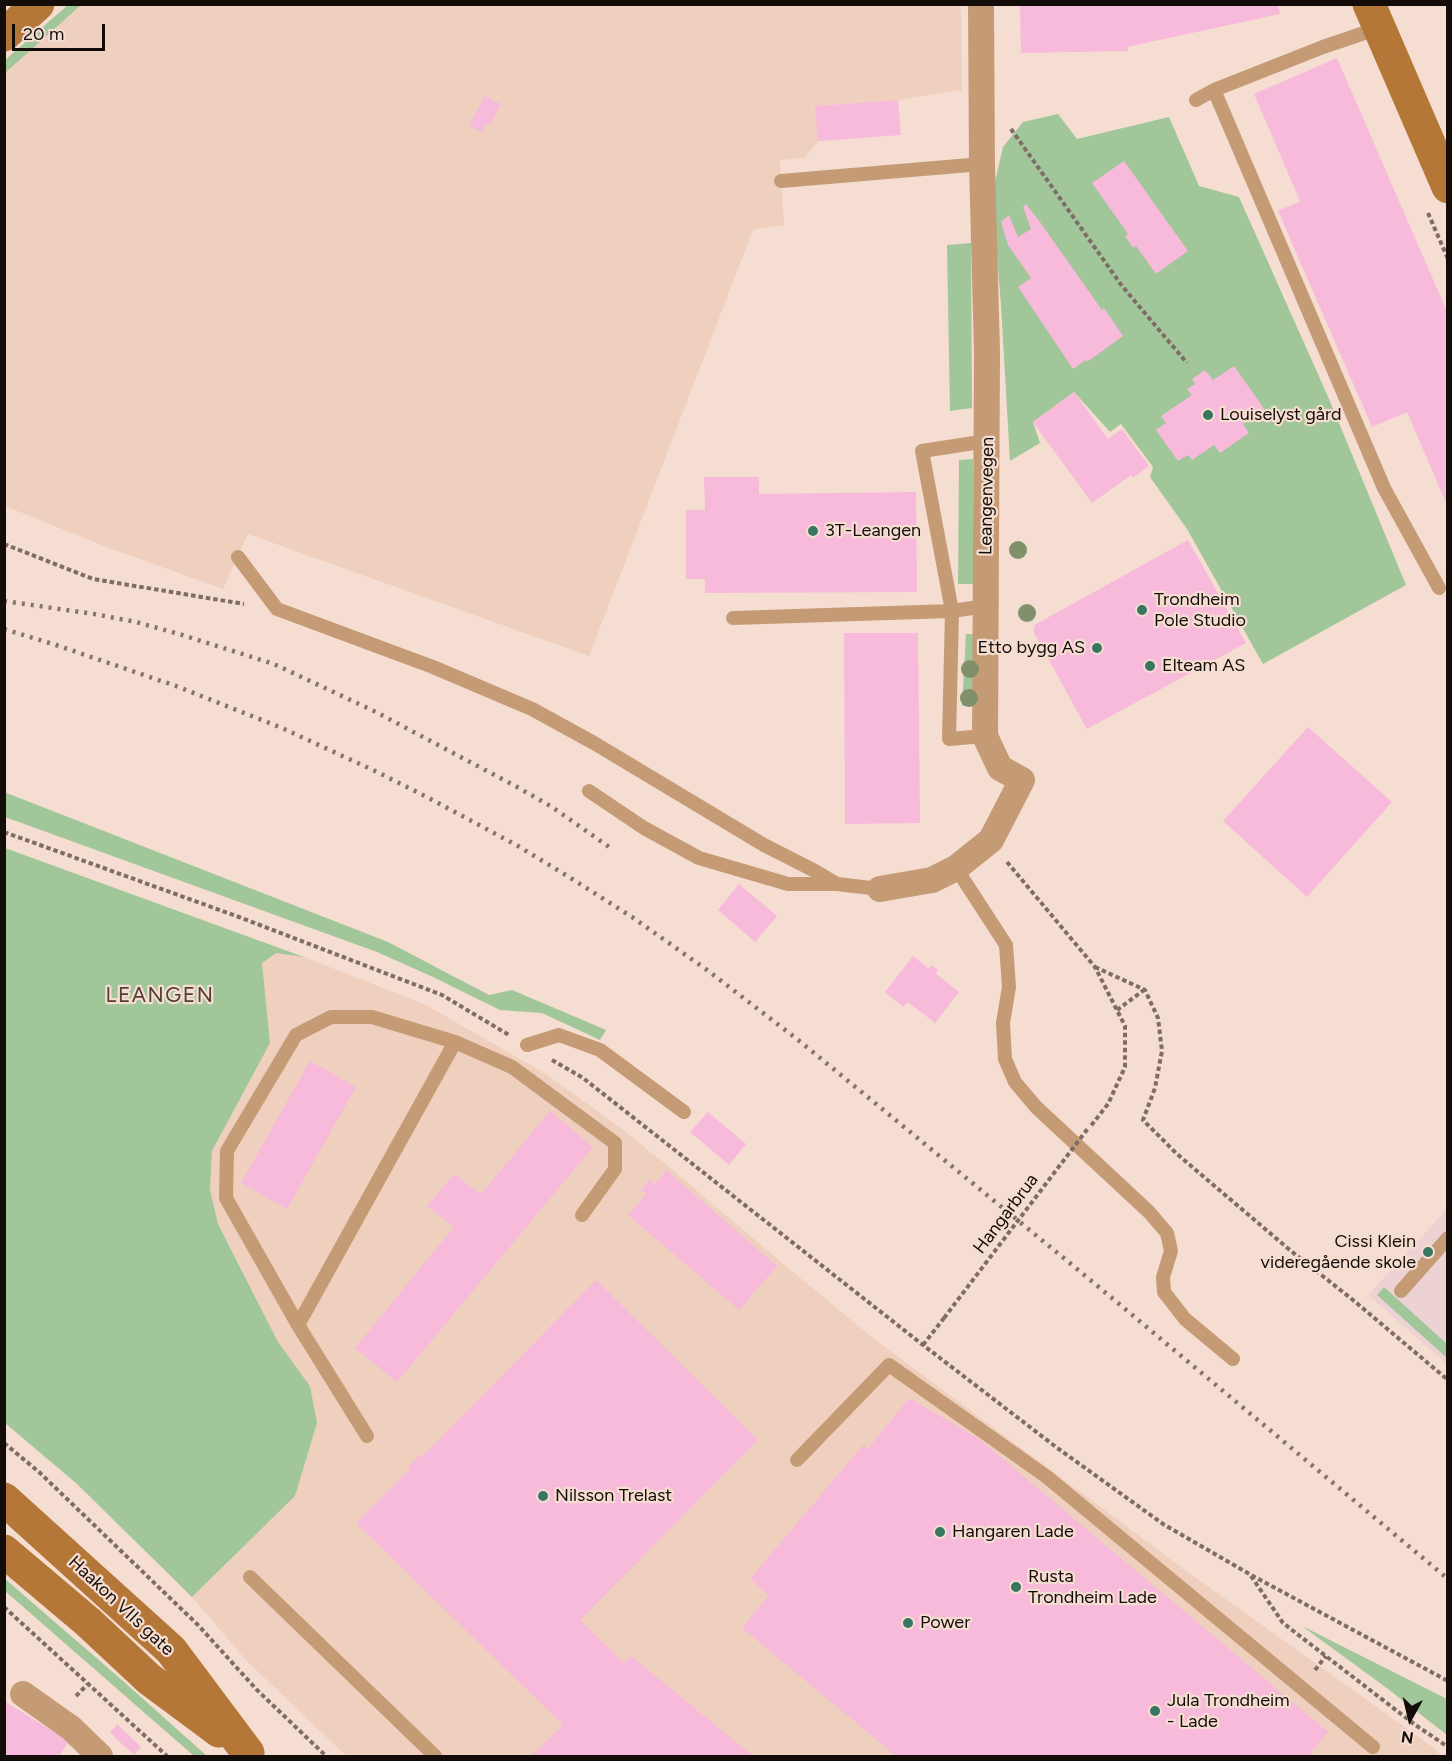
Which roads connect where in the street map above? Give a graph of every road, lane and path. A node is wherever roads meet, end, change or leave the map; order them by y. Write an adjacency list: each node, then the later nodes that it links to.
1 (981, 4): 3 (street, Leangenvegen)
2 (1374, 16): 4 (lane); 8 (main road)
3 (981, 87): 6 (street, Leangenvegen); 9 (path)
4 (1214, 90): 5 (lane); 13 (lane)
5 (1196, 100)
6 (982, 164): 7 (lane); 10 (street, Leangenvegen)
7 (781, 181)
8 (1448, 187)
9 (1187, 363)
10 (987, 441): 14 (street, Leangenvegen); 16 (lane)
11 (4, 544): 15 (path)
12 (238, 557): 15 (lane)
13 (1439, 588)
14 (986, 606): 16 (lane); 18 (street, Leangenvegen)
15 (277, 609): 23 (lane)
16 (952, 610): 17 (lane); 18 (lane)
17 (733, 618)
18 (985, 736): 21 (street, Leangenvegen)
19 (589, 791): 23 (lane)
20 (4, 832): 29 (path)
21 (991, 840): 22 (street, Leangenvegen); 25 (path)
22 (956, 868): 24 (street, Leangenvegen); 36 (lane)
23 (837, 884): 24 (lane)
24 (880, 889)
25 (1095, 967): 26 (path); 27 (path, Hangarbrua)
26 (1145, 990): 27 (path); 37 (path)
27 (1117, 1010): 35 (path, Hangarbrua, bridge)
28 (456, 1041): 31 (lane); 34 (lane); 34 (lane)
29 (526, 1045): 30 (lane); 35 (path)
30 (684, 1112)
31 (582, 1215)
32 (1448, 1238): 33 (lane)
33 (1401, 1291)
34 (298, 1324): 38 (lane)
35 (923, 1345): 43 (path)
36 (1233, 1359)
37 (1448, 1380)
38 (367, 1436)
39 (4, 1443): 54 (path)
40 (797, 1460): 48 (lane)
41 (4, 1499): 51 (main road, Haakon VIIs gate)
42 (4, 1551): 51 (main road, Haakon VIIs gate)
43 (1251, 1575): 46 (path); 49 (path)
44 (250, 1577): 55 (lane)
45 (4, 1607): 50 (path)
46 (1448, 1681)
47 (23, 1694): 52 (street)
48 (1373, 1747)
49 (1448, 1747)
50 (161, 1754): 53 (path)
51 (250, 1755)
52 (100, 1756)
53 (167, 1756)
54 (326, 1756)
55 (435, 1756)

